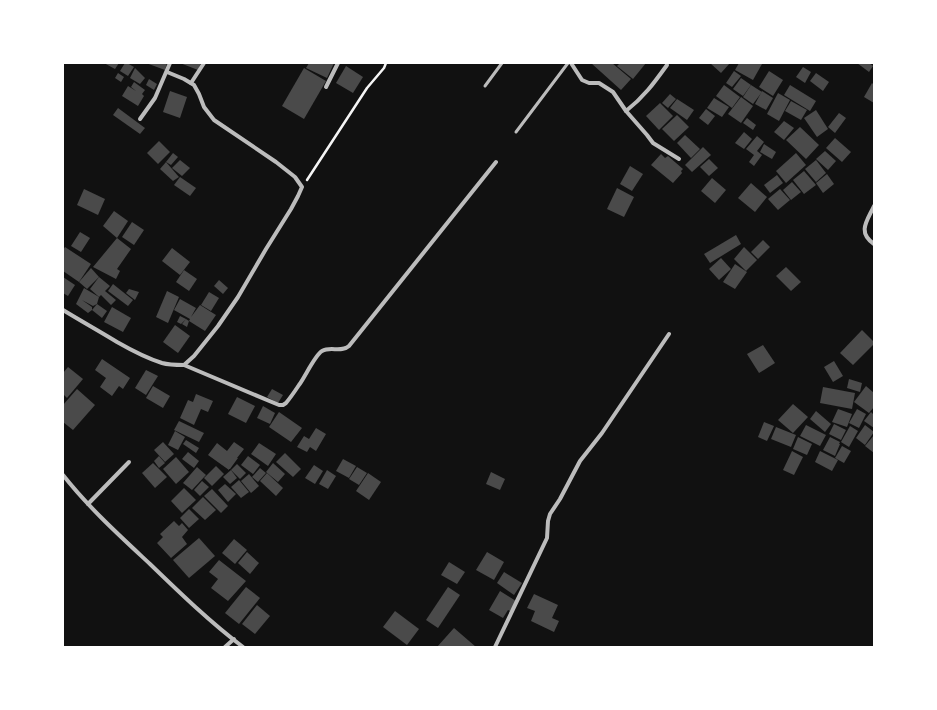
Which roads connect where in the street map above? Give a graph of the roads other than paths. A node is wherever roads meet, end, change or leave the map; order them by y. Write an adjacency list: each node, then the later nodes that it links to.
1 (170, 63): 7 (street)
2 (204, 63): 8 (street)
3 (338, 63): 10 (street)
4 (502, 63): 9 (lane)
5 (569, 63): 11 (street); 13 (lane)
6 (667, 65): 11 (street)
7 (167, 72): 8 (street); 12 (street)
8 (191, 83): 20 (street)
9 (486, 86)
10 (326, 87)
11 (626, 111): 14 (street)
12 (140, 119)
13 (516, 132)
14 (679, 159)
15 (496, 162): 20 (street)
16 (874, 206): 17 (street)
17 (874, 244)
18 (63, 310): 20 (street)
19 (669, 334): 27 (street)
20 (184, 365)
21 (129, 462): 23 (street)
22 (63, 475): 23 (street)
23 (88, 504): 24 (street)
24 (234, 639): 25 (street); 26 (street)
25 (225, 647)
26 (243, 647)
27 (495, 647)

